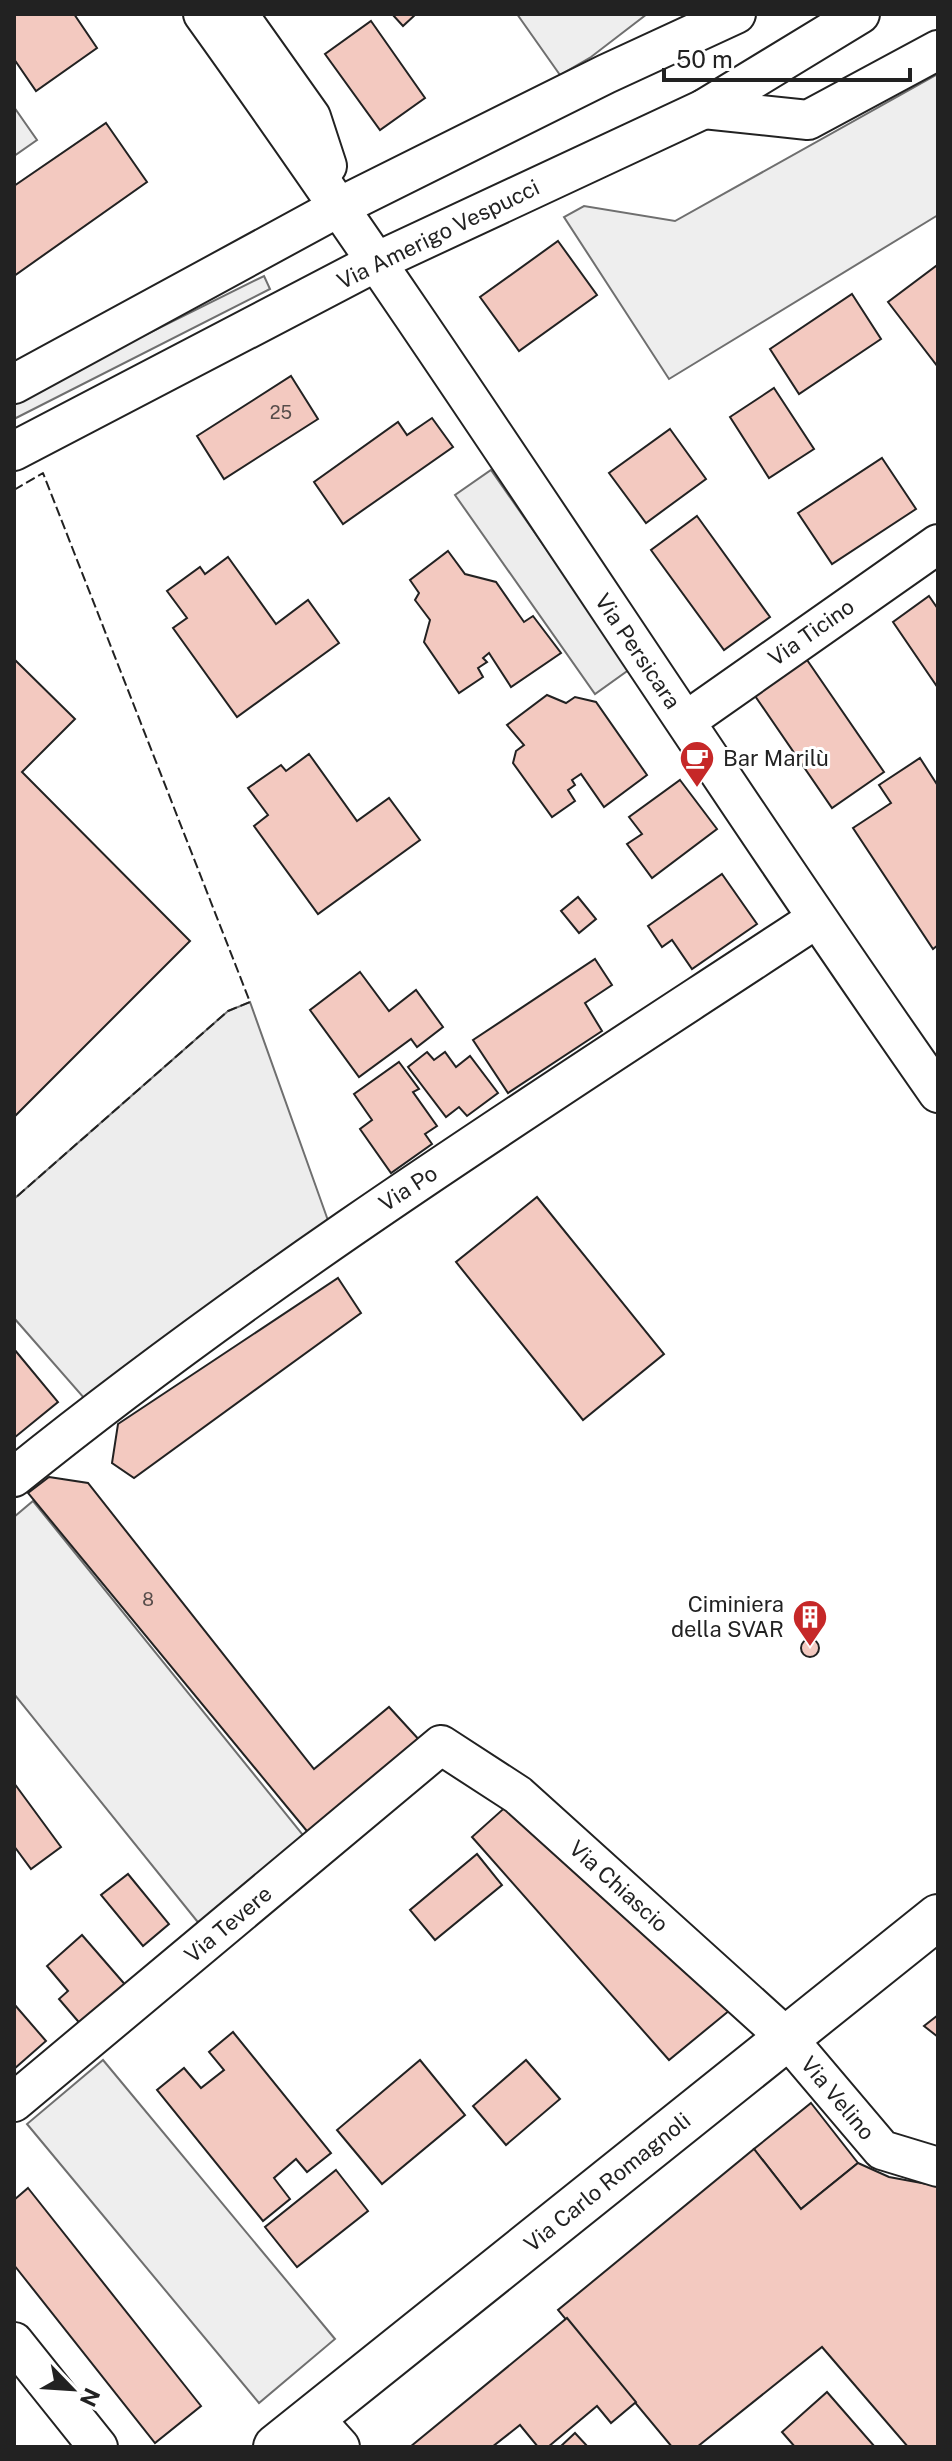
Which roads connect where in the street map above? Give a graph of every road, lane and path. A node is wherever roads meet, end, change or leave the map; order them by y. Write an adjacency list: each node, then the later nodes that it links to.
1 (203, 14): 9 (street)
2 (238, 14): 9 (street)
3 (676, 14): 7 (street)
4 (736, 14): 7 (street)
5 (860, 14): 8 (street, Via Amerigo Vespucci)
6 (938, 50): 8 (street)
7 (606, 74): 9 (street)
8 (704, 109): 10 (street, Via Amerigo Vespucci)
9 (341, 206): 10 (street, Via Persicara); 11 (street)
10 (376, 262): 12 (street, Via Amerigo Vespucci); 14 (street, Via Persicara)
11 (14, 384)
12 (14, 451)
13 (938, 544): 14 (street, Via Ticino)
14 (686, 721): 15 (street, Via Persicara)
15 (816, 919): 16 (street, Via Persicara); 17 (street, Via Po)
16 (938, 1093)
17 (14, 1477)
18 (441, 1745): 20 (street, Via Chiascio); 21 (street, Via Tevere)
19 (938, 1917): 20 (main road, Via Carlo Romagnoli)
20 (787, 2038): 22 (street, Via Velino); 24 (main road, Via Carlo Romagnoli)
21 (14, 2102)
22 (938, 2167)
23 (14, 2342): 25 (street)
24 (301, 2439)
25 (98, 2447)

